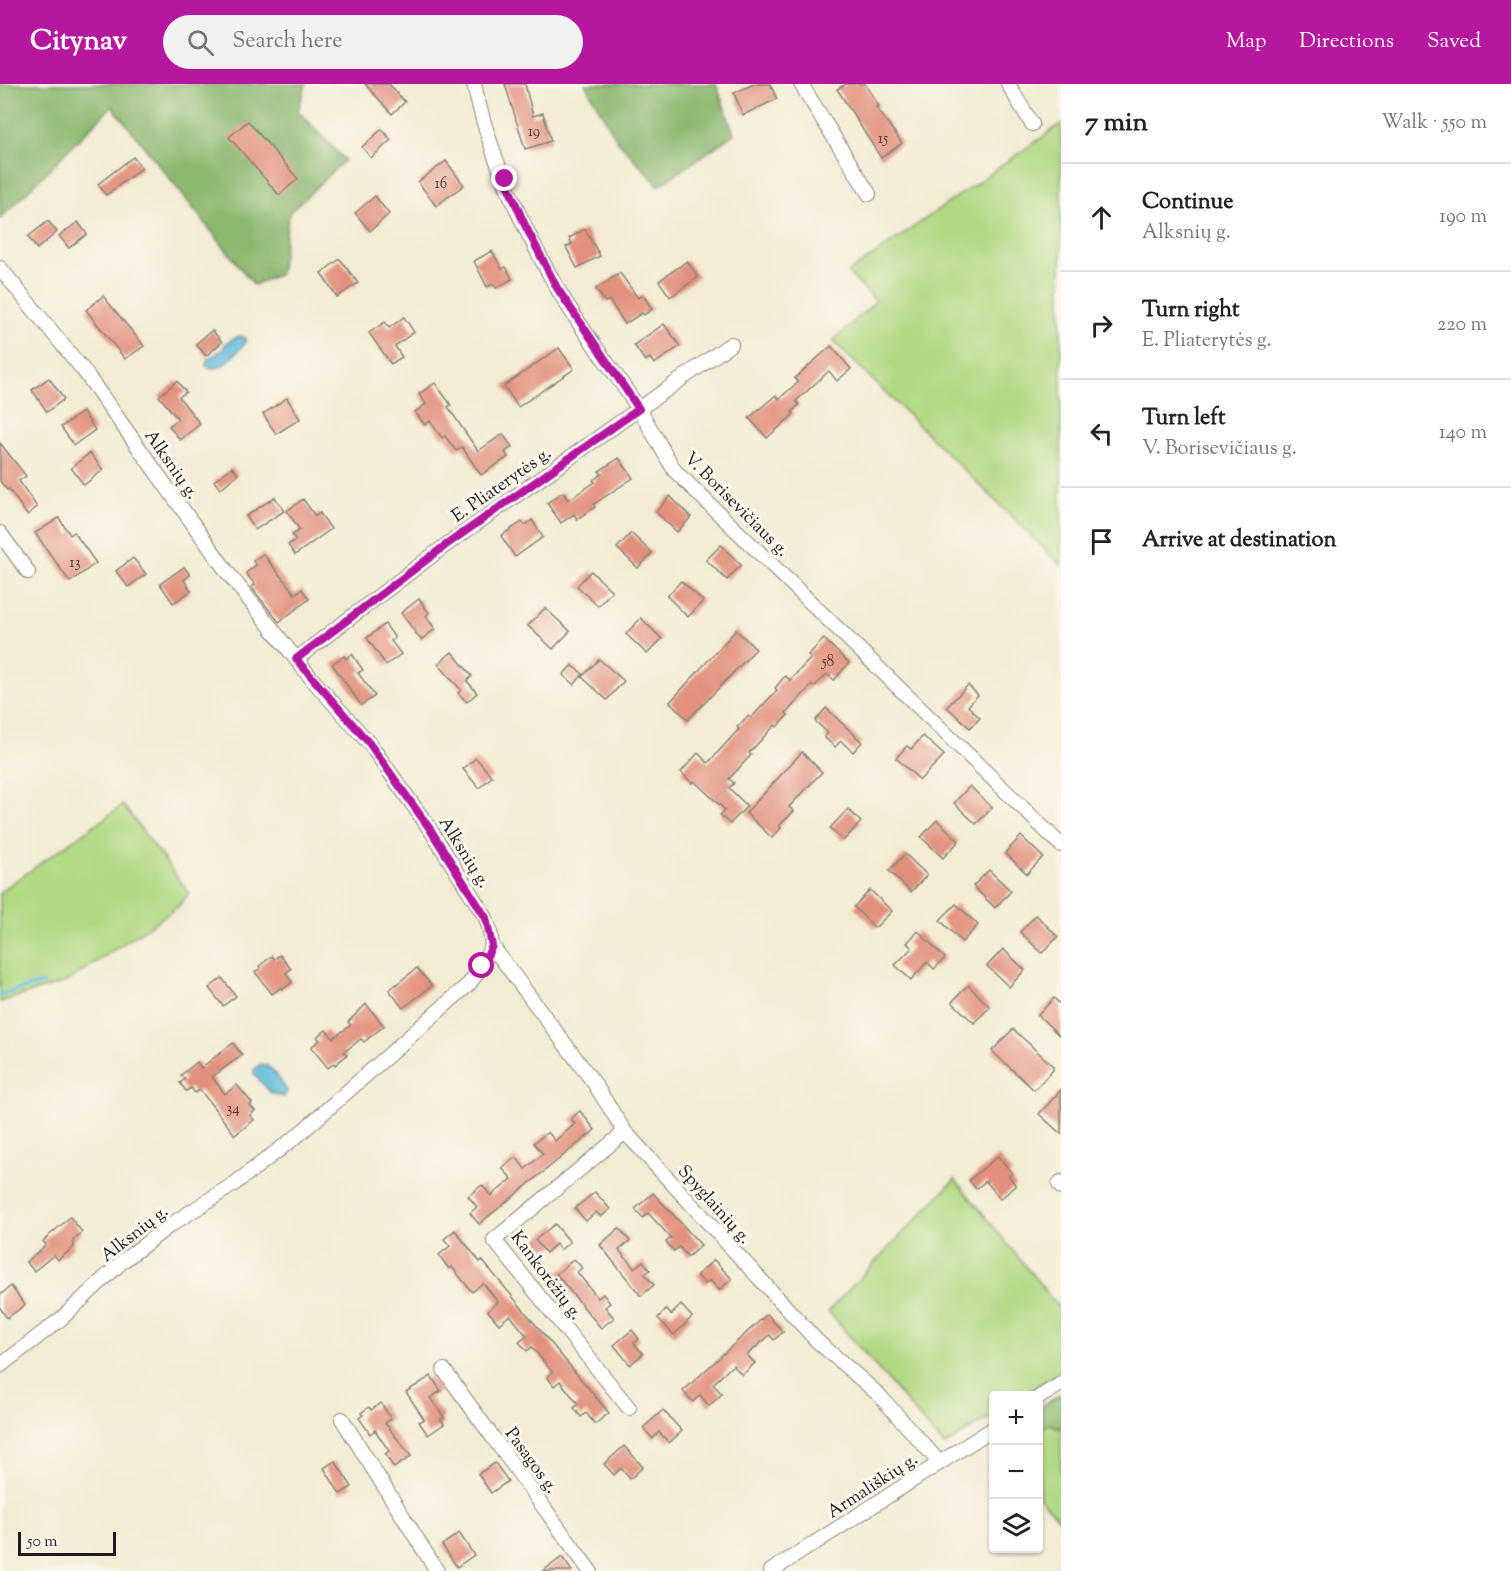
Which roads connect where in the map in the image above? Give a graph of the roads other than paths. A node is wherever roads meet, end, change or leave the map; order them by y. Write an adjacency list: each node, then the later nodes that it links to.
1 (474, 84): 8 (street, V. Borisevičiaus g.)
2 (801, 84): 5 (street)
3 (1008, 84): 4 (street)
4 (1032, 124)
5 (868, 194)
6 (0, 268): 11 (street, Alksnių g.)
7 (730, 344): 8 (street, E. Pliaterytės g.)
8 (639, 409): 11 (street, E. Pliaterytės g.); 12 (street, V. Borisevičiaus g.)
9 (0, 533): 10 (street)
10 (28, 572)
11 (296, 659): 13 (street, Alksnių g.)
12 (1061, 844)
13 (492, 946): 14 (street, Spyglainių g.); 15 (street, Alksnių g.)
14 (625, 1132): 19 (street, Kankorėžių g.); 22 (street, Spyglainių g.)
15 (0, 1366)
16 (444, 1370): 24 (street, Pasagos g.)
17 (1061, 1384): 18 (street)
18 (1043, 1395)
19 (629, 1408)
20 (342, 1419): 23 (street)
21 (989, 1431): 22 (street, Armališkių g.)
22 (940, 1462): 25 (street, Armališkių g.)
23 (437, 1571)
24 (590, 1571)
25 (771, 1571)

